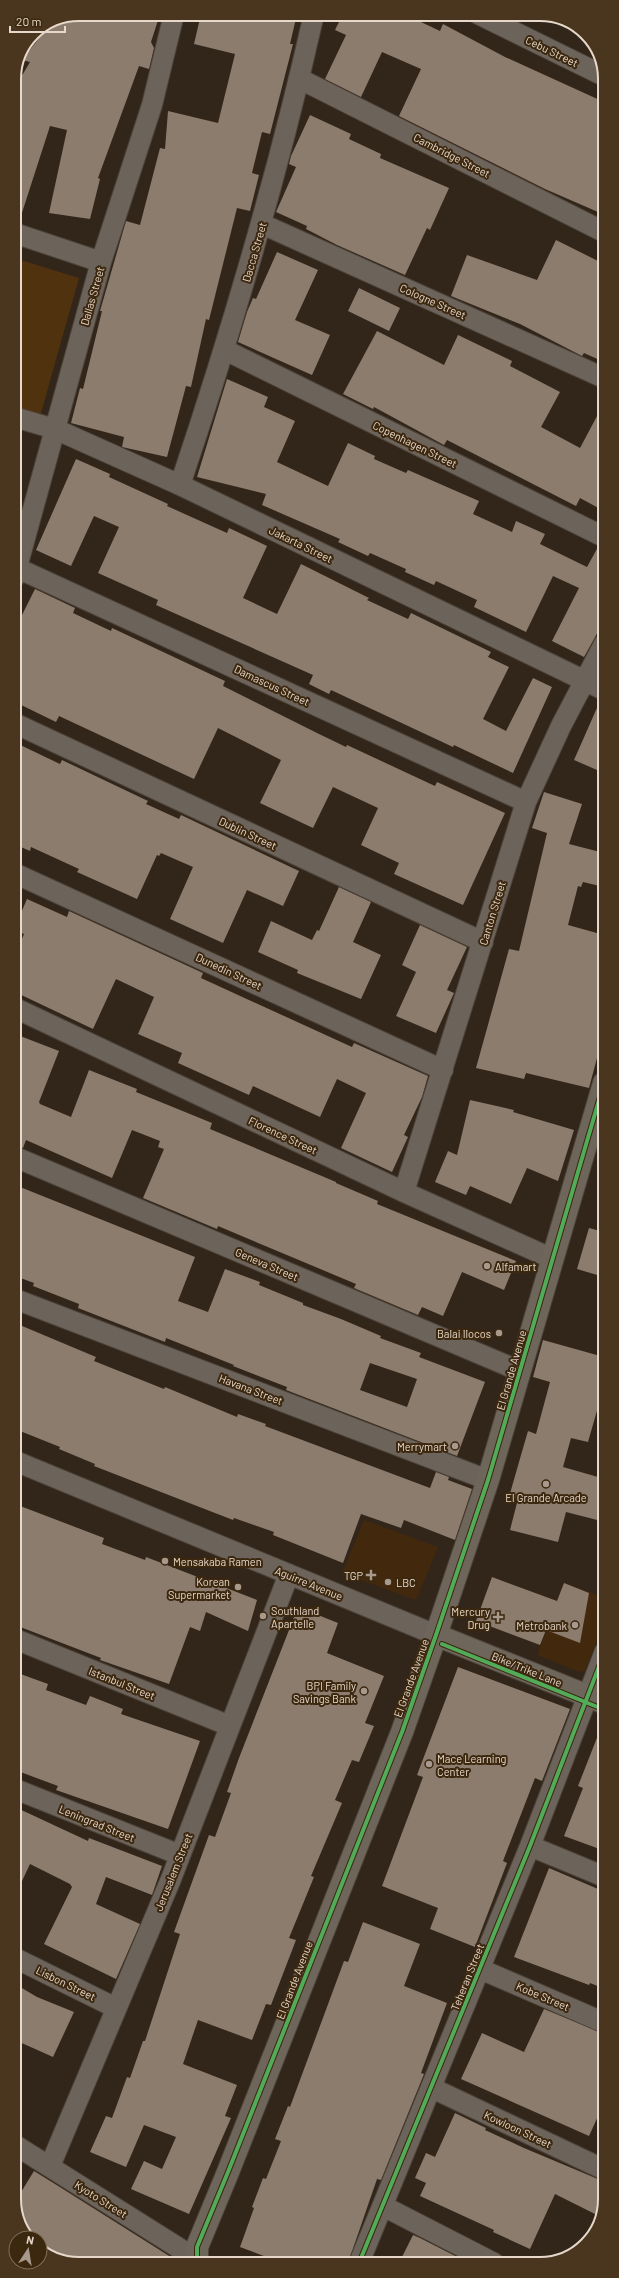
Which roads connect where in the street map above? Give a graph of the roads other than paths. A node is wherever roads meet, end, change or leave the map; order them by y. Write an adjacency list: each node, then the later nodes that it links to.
1 (172, 21): 9 (street, Dallas Street)
2 (312, 21): 5 (street, Dacca Street)
3 (492, 21): 4 (street, Cebu Street)
4 (597, 73)
5 (300, 79): 6 (street, Dacca Street); 7 (street, Cambridge Street)
6 (262, 224): 10 (street, Dacca Street); 11 (street, Cologne Street)
7 (598, 229)
8 (21, 235): 9 (street)
9 (101, 262): 13 (street, Dallas Street)
10 (225, 350): 14 (street, Dacca Street); 15 (street, Copenhagen Street)
11 (598, 375)
12 (21, 419): 13 (street, Jakarta Street)
13 (55, 429): 14 (street, Jakarta Street); 16 (street, Dallas Street)
14 (180, 485): 19 (street, Jakarta Street)
15 (598, 534)
16 (21, 555)
17 (21, 575): 22 (street, Damascus Street)
18 (598, 655): 19 (street, Canton Street)
19 (584, 680): 20 (street, Jakarta Street); 22 (street, Canton Street)
20 (598, 687)
21 (21, 726): 24 (street, Dublin Street)
22 (526, 802): 24 (street, Canton Street)
23 (21, 876): 26 (street, Dunedin Street)
24 (483, 942): 26 (street, Canton Street)
25 (21, 1011): 29 (street, Florence Street)
26 (443, 1070): 29 (street, Canton Street)
27 (598, 1104): 30 (street, El Grande Avenue)
28 (21, 1160): 32 (street, Geneva Street)
29 (404, 1192): 30 (street, Florence Street)
30 (553, 1259): 32 (street, El Grande Avenue)
31 (21, 1300): 34 (street, Havana Street)
32 (520, 1371): 34 (street, El Grande Avenue)
33 (21, 1463): 35 (street, Aguirre Avenue)
34 (488, 1480): 36 (street, El Grande Avenue)
35 (289, 1574): 36 (street, Aguirre Avenue); 40 (street, Jerusalem Street)
36 (436, 1635): 39 (street, Aguirre Avenue); 55 (street, El Grande Avenue)
37 (21, 1641): 40 (street, Istanbul Street)
38 (598, 1688): 39 (street, Teheran Street)
39 (596, 1699): 42 (street, Teheran Street)
40 (230, 1726): 43 (street, Jerusalem Street)
41 (21, 1791): 43 (street, Leningrad Street)
42 (530, 1846): 44 (street); 46 (street, Teheran Street)
43 (180, 1855): 47 (street, Jerusalem Street)
44 (598, 1874)
45 (21, 1961): 47 (street, Lisbon Street)
46 (480, 1969): 48 (street, Kobe Street); 49 (street, Teheran Street)
47 (116, 2008): 51 (street, Jerusalem Street)
48 (598, 2020)
49 (432, 2088): 52 (street, Kowloon Street); 53 (street, Teheran Street)
50 (21, 2149): 51 (street, Kyoto Street)
51 (50, 2166): 54 (street, Kyoto Street)
52 (598, 2167)
53 (383, 2206): 56 (street, Teheran Street); 57 (street)
54 (192, 2257)
55 (194, 2257)
56 (362, 2257)
57 (482, 2257)

